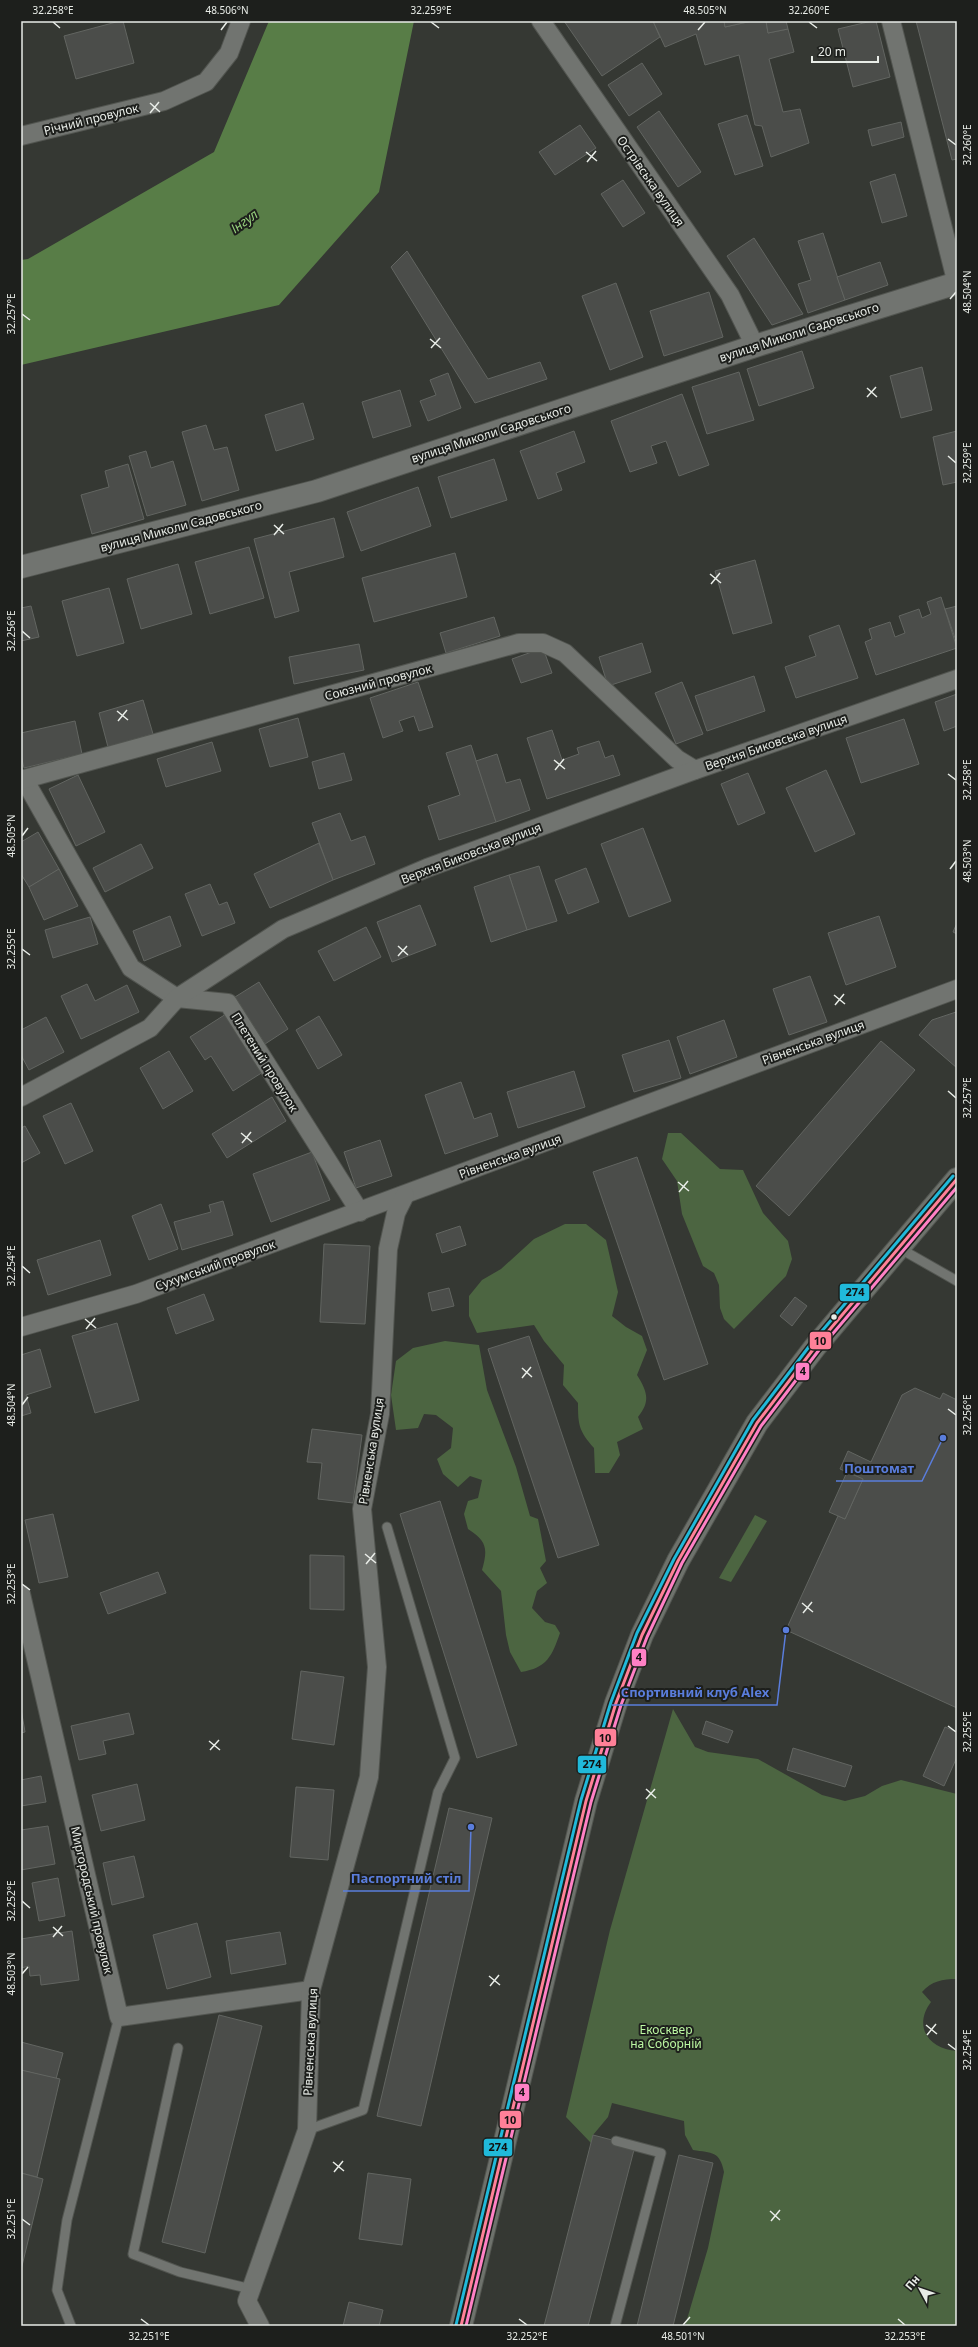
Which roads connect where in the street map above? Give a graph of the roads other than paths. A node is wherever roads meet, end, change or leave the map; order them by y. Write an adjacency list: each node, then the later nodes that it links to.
1 (241, 21): 4 (street, Річний провулок)
2 (541, 21): 6 (street, Острівська вулиця)
3 (891, 21): 5 (street)
4 (21, 136)
5 (957, 283): 6 (street, вулиця Миколи Садовського)
6 (755, 346): 7 (street, вулиця Миколи Садовського)
7 (21, 567)
8 (957, 678): 9 (street, Верхня Биковська вулиця)
9 (695, 770): 10 (street, Союзний провулок); 12 (street, Верхня Биковська вулиця)
10 (23, 779): 12 (street, Плетений провулок)
11 (957, 989): 15 (street, Рівненська вулиця)
12 (177, 998): 13 (street, Верхня Биковська вулиця); 16 (street, Плетений провулок)
13 (21, 1097)
14 (957, 1179): 17 (main road)
15 (405, 1195): 16 (street, Сухумський провулок); 22 (street, Рівненська вулиця)
16 (360, 1212): 19 (street, Сухумський провулок)
17 (899, 1248): 18 (lane); 28 (main road)
18 (957, 1281)
19 (21, 1327)
20 (387, 1527): 25 (lane)
21 (21, 1594): 23 (street, Миргородський провулок)
22 (311, 1990): 23 (street); 25 (street, Рівненська вулиця)
23 (119, 2017): 29 (lane)
24 (178, 2048): 27 (lane)
25 (307, 2130): 27 (street, Рівненська вулиця)
26 (616, 2141): 31 (lane)
27 (251, 2289): 30 (street, Рівненська вулиця)
28 (463, 2325)
29 (71, 2326)
30 (260, 2326)
31 (615, 2326)

